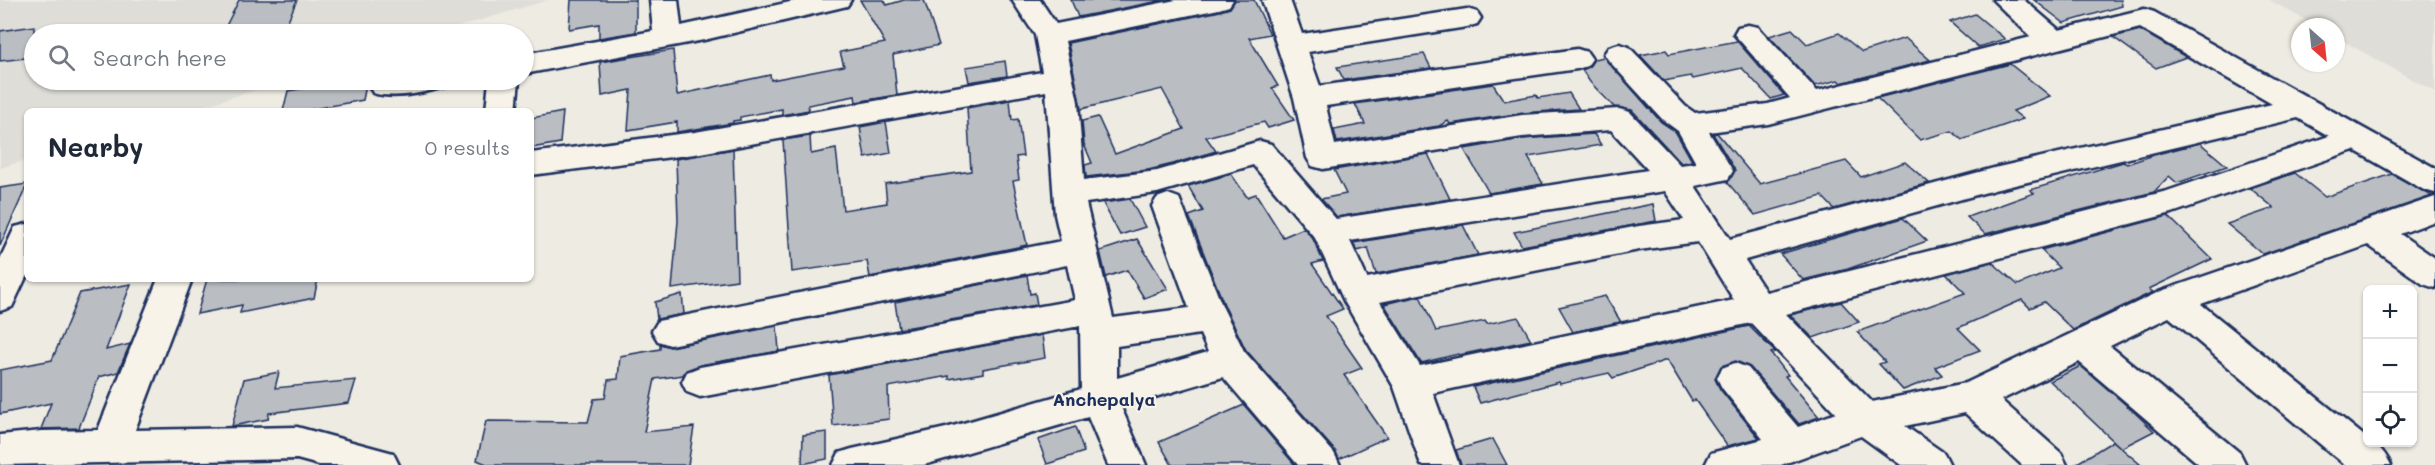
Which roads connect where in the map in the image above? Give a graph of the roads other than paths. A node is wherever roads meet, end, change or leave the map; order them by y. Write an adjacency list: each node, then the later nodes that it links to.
1 (664, 0): 10 (street)
2 (837, 0): 10 (street)
3 (1026, 0): 9 (street)
4 (1219, 0): 9 (street)
5 (1276, 0): 12 (street)
6 (2007, 0): 11 (street)
7 (1467, 18): 12 (street)
8 (1748, 34): 19 (street)
9 (1049, 35): 16 (street)
10 (668, 38): 15 (street)
11 (2053, 40): 19 (street); 20 (street)
12 (1290, 45): 18 (street)
13 (1619, 54): 22 (street)
14 (1577, 59): 18 (street)
15 (534, 62)
16 (1058, 79): 24 (street); 27 (street)
17 (503, 90): 21 (street)
18 (1309, 98): 25 (street)
19 (1811, 103): 22 (street)
20 (2302, 107): 23 (street); 32 (street)
21 (501, 108)
22 (1689, 124): 25 (street)
23 (2356, 138): 26 (street); 40 (street)
24 (534, 164)
25 (1674, 179): 31 (street); 32 (street)
26 (2435, 182)
27 (1069, 194): 31 (street); 34 (street)
28 (1168, 206): 41 (street)
29 (2435, 209): 30 (street)
30 (2372, 231): 35 (street); 39 (street)
31 (1329, 232): 38 (street)
32 (1716, 241): 38 (street); 40 (street)
33 (24, 245): 36 (street)
34 (1079, 250): 42 (street); 43 (street)
35 (2435, 275)
36 (13, 280)
37 (174, 282): 52 (street)
38 (1357, 292): 48 (street)
39 (2173, 300): 44 (street); 66 (street)
40 (1758, 308): 48 (street); 51 (street)
41 (1211, 319): 42 (street); 45 (street)
42 (1097, 322): 47 (street); 50 (street)
43 (670, 331)
44 (2082, 344): 49 (street); 65 (street)
45 (1230, 360): 50 (street); 60 (street)
46 (1735, 378): 56 (street)
47 (700, 382)
48 (1411, 383): 61 (street)
49 (1972, 397): 51 (street); 64 (street)
50 (1099, 400): 55 (street); 59 (street)
51 (1865, 419): 56 (street); 63 (street)
52 (110, 446): 53 (street); 54 (street)
53 (0, 451)
54 (252, 454): 57 (street)
55 (949, 454): 58 (street)
56 (1778, 455): 62 (street)
57 (380, 465)
58 (852, 465)
59 (1127, 465)
60 (1321, 465)
61 (1440, 465)
62 (1724, 465)
63 (1931, 465)
64 (2048, 465)
65 (2228, 465)
66 (2372, 465)

